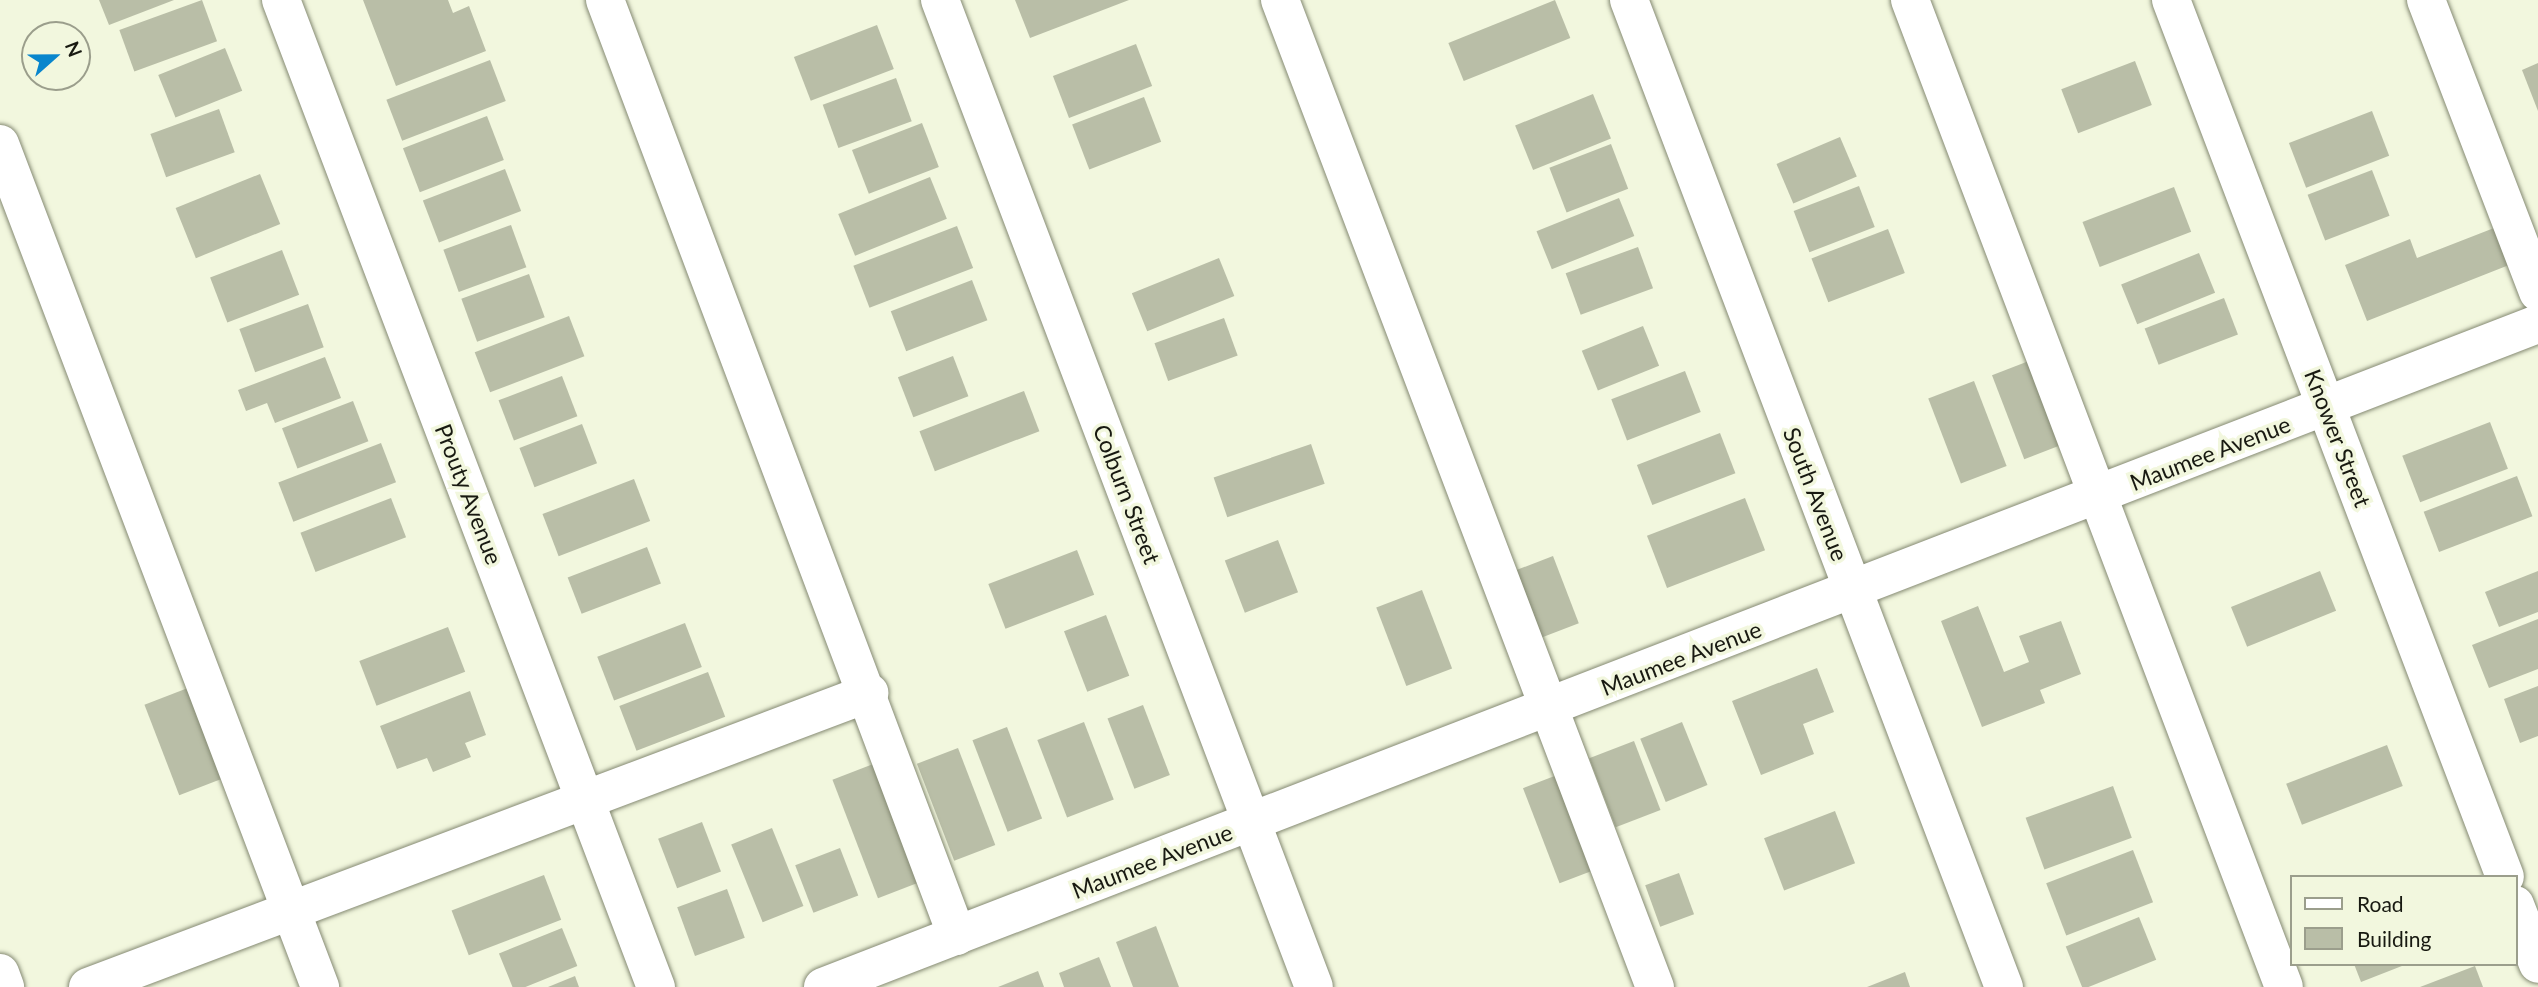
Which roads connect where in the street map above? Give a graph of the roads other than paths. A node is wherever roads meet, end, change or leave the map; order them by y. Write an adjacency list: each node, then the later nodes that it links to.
1 (281, 0): 17 (street, Prouty Avenue)
2 (605, 0): 15 (street)
3 (940, 0): 18 (street, Colburn Street)
4 (1280, 0): 16 (street)
5 (1629, 0): 14 (street, South Avenue)
6 (1910, 0): 13 (street)
7 (2171, 0): 12 (street, Knower Street)
8 (2426, 0): 10 (street)
9 (0, 144): 21 (street)
10 (2538, 292)
11 (2538, 324): 12 (street, Maumee Avenue)
12 (2326, 408): 13 (street, Maumee Avenue); 19 (street, Knower Street)
13 (2098, 496): 14 (street, Maumee Avenue); 33 (street)
14 (1853, 592): 16 (street, Maumee Avenue); 32 (street, South Avenue)
15 (869, 693): 17 (street); 22 (street)
16 (1549, 709): 18 (street, Maumee Avenue); 31 (street)
17 (585, 800): 21 (street); 28 (street, Prouty Avenue)
18 (1252, 823): 22 (street, Maumee Avenue); 30 (street, Colburn Street)
19 (2504, 875)
20 (2517, 910): 23 (street)
21 (291, 912): 26 (street); 27 (street)
22 (957, 936): 29 (street, Maumee Avenue)
23 (2538, 964)
24 (0, 973): 25 (street)
25 (5, 987)
26 (88, 987)
27 (320, 987)
28 (656, 987)
29 (823, 987)
30 (1314, 987)
31 (1655, 987)
32 (2004, 987)
33 (2284, 987)

